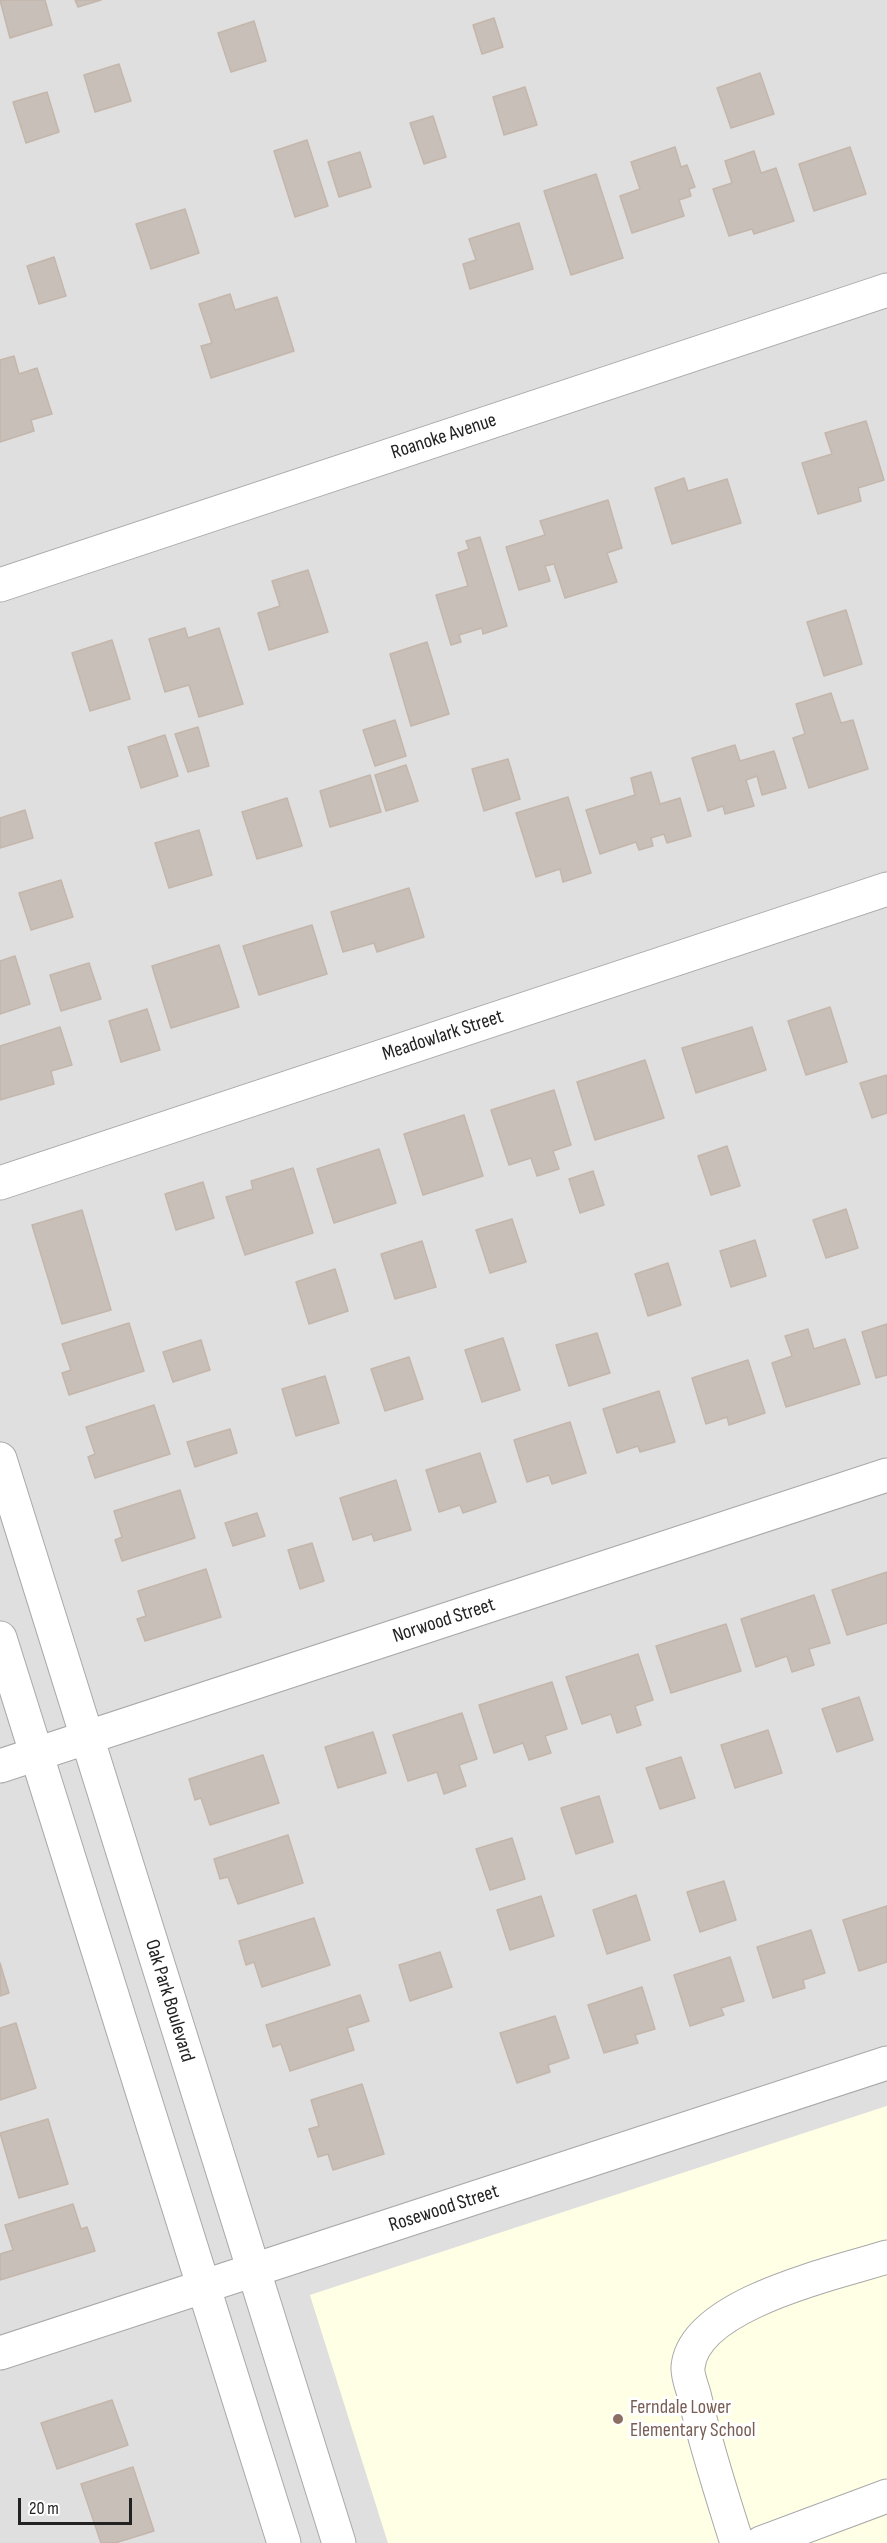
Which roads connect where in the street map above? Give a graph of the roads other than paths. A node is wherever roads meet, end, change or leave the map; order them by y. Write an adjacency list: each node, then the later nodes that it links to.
1 (887, 290): 2 (street, Roanoke Avenue)
2 (0, 585)
3 (887, 889): 4 (street, Meadowlark Street)
4 (0, 1183)
5 (0, 1459): 8 (street, Oak Park Boulevard)
6 (887, 1475): 8 (street, Norwood Street)
7 (0, 1638): 9 (street)
8 (87, 1738): 9 (street, Norwood Street); 13 (street, Oak Park Boulevard)
9 (36, 1754): 10 (street, Norwood Street); 14 (street)
10 (0, 1766)
11 (887, 2063): 13 (street, Rosewood Street)
12 (887, 2257): 19 (street)
13 (254, 2270): 14 (street, Rosewood Street); 18 (street, Oak Park Boulevard)
14 (203, 2287): 15 (street, Rosewood Street); 17 (street)
15 (0, 2353)
16 (887, 2496): 20 (street)
17 (284, 2543)
18 (339, 2543)
19 (737, 2543)
20 (760, 2543)

